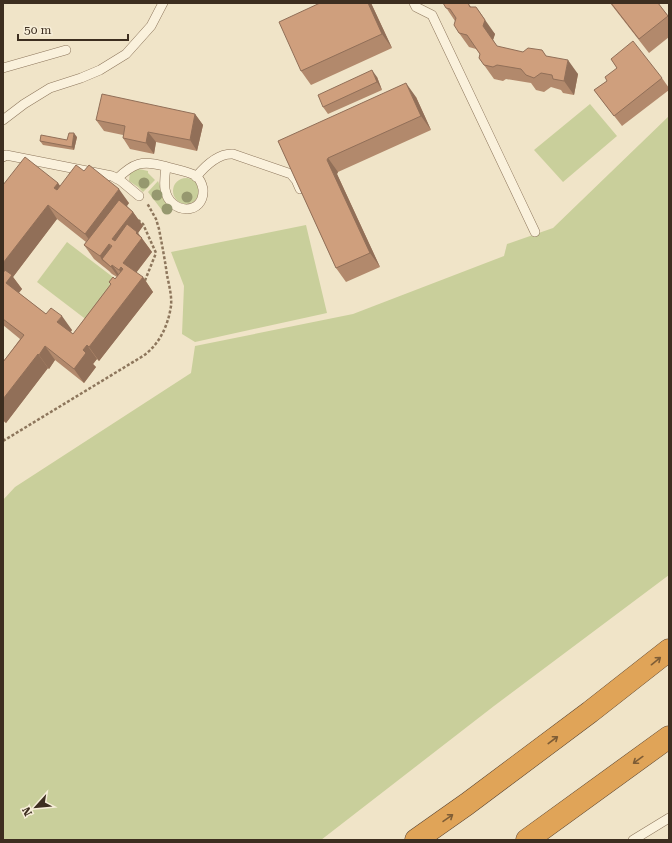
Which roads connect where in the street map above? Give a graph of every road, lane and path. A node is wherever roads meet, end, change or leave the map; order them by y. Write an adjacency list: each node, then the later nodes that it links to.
1 (163, 3): 5 (lane)
2 (414, 3): 13 (lane)
3 (66, 50): 4 (lane)
4 (3, 68)
5 (3, 120)
6 (3, 157): 9 (lane)
7 (166, 167): 8 (lane); 8 (lane); 9 (lane)
8 (196, 176): 10 (lane)
9 (117, 178): 11 (lane)
10 (303, 194)
11 (139, 196): 15 (path)
12 (133, 216): 14 (path)
13 (535, 232)
14 (143, 284)
15 (3, 441)
16 (669, 650): 19 (highway, one-way to 16)
17 (669, 737): 20 (highway, one-way to 20)
18 (669, 818): 21 (lane)
19 (416, 840)
20 (527, 840)
21 (633, 840)

